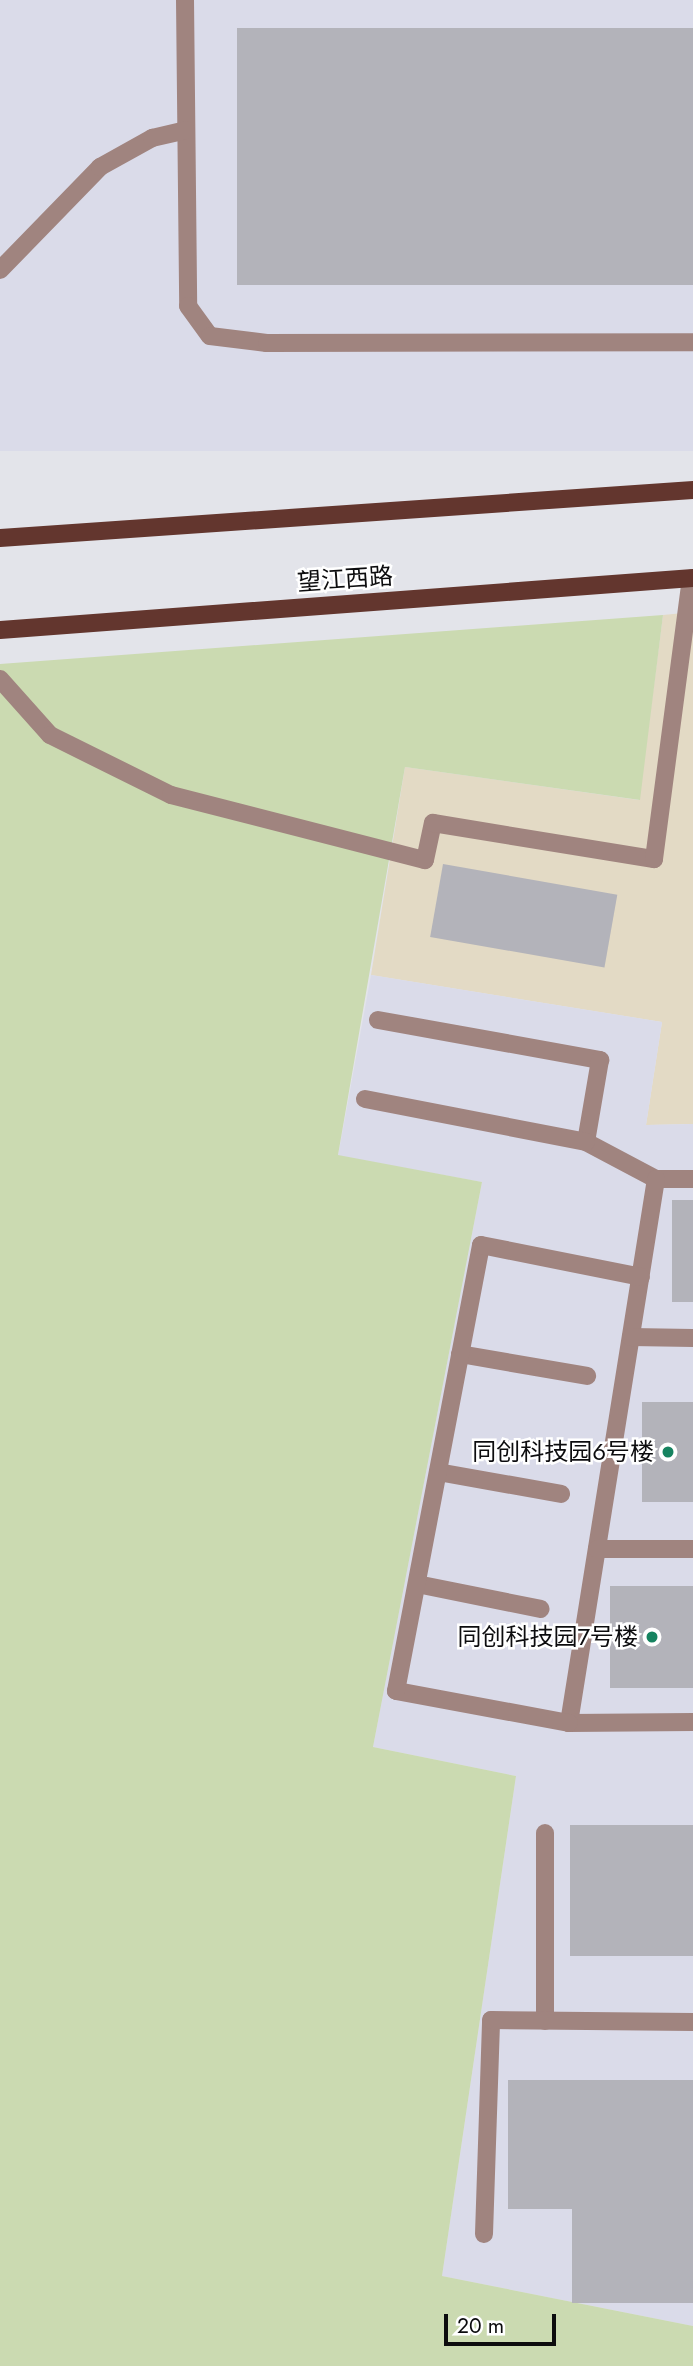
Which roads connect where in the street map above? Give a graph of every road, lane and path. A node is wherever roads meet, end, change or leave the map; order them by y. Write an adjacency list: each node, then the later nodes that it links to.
1 (185, 0): 2 (lane)
2 (186, 130): 3 (lane); 4 (lane)
3 (0, 270)
4 (693, 342)
5 (693, 489): 6 (main road)
6 (0, 538)
7 (692, 578): 8 (main road, 望江西路); 9 (lane)
8 (0, 630)
9 (0, 679)
10 (378, 1020): 12 (lane)
11 (365, 1099): 12 (lane)
12 (586, 1142): 13 (lane)
13 (656, 1179): 14 (lane); 15 (lane)
14 (693, 1179)
15 (641, 1277): 16 (lane); 18 (lane)
16 (631, 1337): 17 (lane); 22 (lane)
17 (693, 1338)
18 (460, 1354): 19 (lane); 20 (lane)
19 (587, 1376)
20 (438, 1472): 21 (lane); 24 (lane)
21 (561, 1494)
22 (597, 1549): 23 (lane); 27 (lane)
23 (693, 1549)
24 (417, 1584): 25 (lane); 27 (lane)
25 (541, 1609)
26 (693, 1722): 27 (lane)
27 (569, 1723)
28 (545, 1833): 29 (lane)
29 (545, 2021): 30 (lane); 31 (lane)
30 (693, 2022)
31 (484, 2234)

